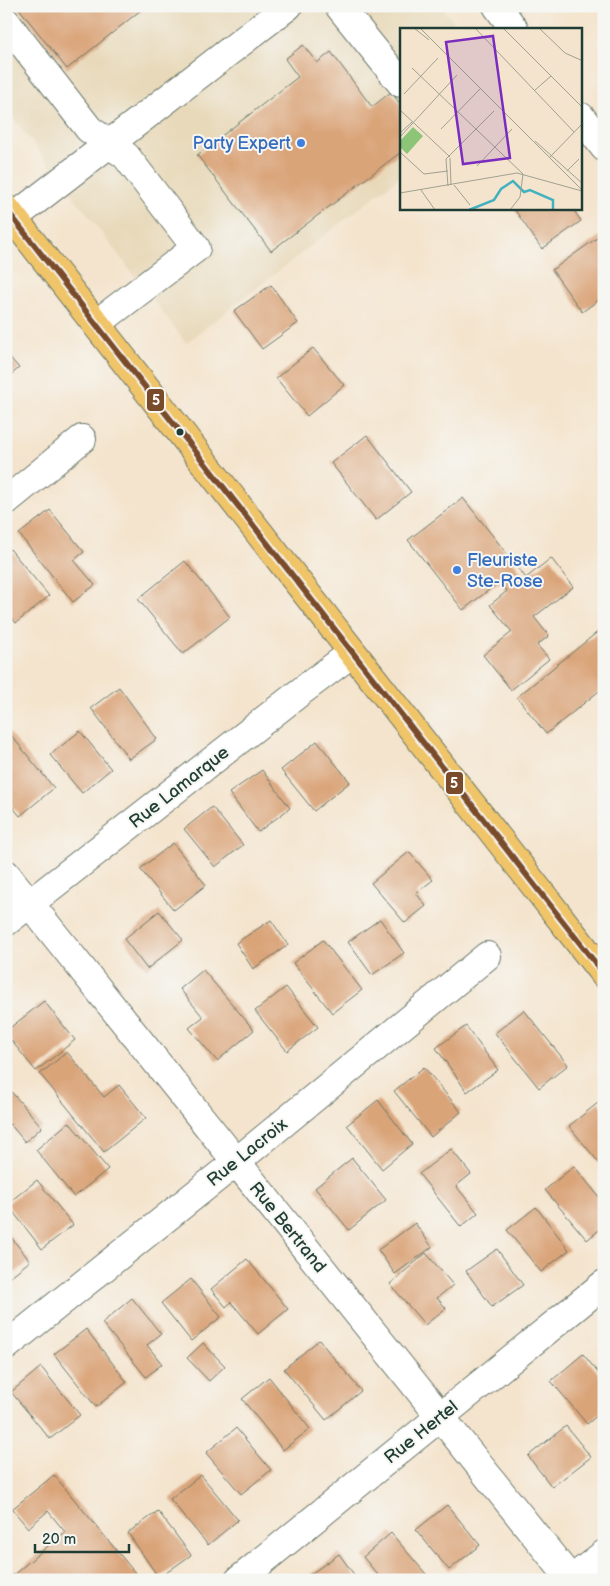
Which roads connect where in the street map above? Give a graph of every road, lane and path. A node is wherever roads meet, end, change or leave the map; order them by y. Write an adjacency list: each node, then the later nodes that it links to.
1 (288, 6): 8 (street)
2 (339, 6): 6 (street)
3 (497, 6): 5 (street)
4 (6, 22): 8 (street)
5 (513, 28)
6 (400, 82)
7 (582, 118): 9 (street)
8 (109, 144): 10 (street); 11 (street)
9 (604, 147)
10 (10, 214): 11 (main road)
11 (96, 324): 14 (main road)
12 (82, 439): 13 (street)
13 (6, 500)
14 (352, 653): 16 (street, Rue Lamarque); 19 (main road)
15 (6, 874): 16 (street, Rue Bertrand)
16 (30, 904): 17 (street, Rue Lamarque); 20 (street, Rue Bertrand)
17 (6, 922)
18 (487, 956): 20 (street, Rue Lacroix)
19 (604, 974)
20 (236, 1162): 22 (street, Rue Lacroix); 23 (street, Rue Bertrand)
21 (604, 1284): 23 (street, Rue Hertel)
22 (6, 1346)
23 (440, 1416): 25 (street, Rue Hertel); 26 (street, Rue Bertrand)
24 (604, 1554): 26 (street)
25 (239, 1580)
26 (571, 1580)

